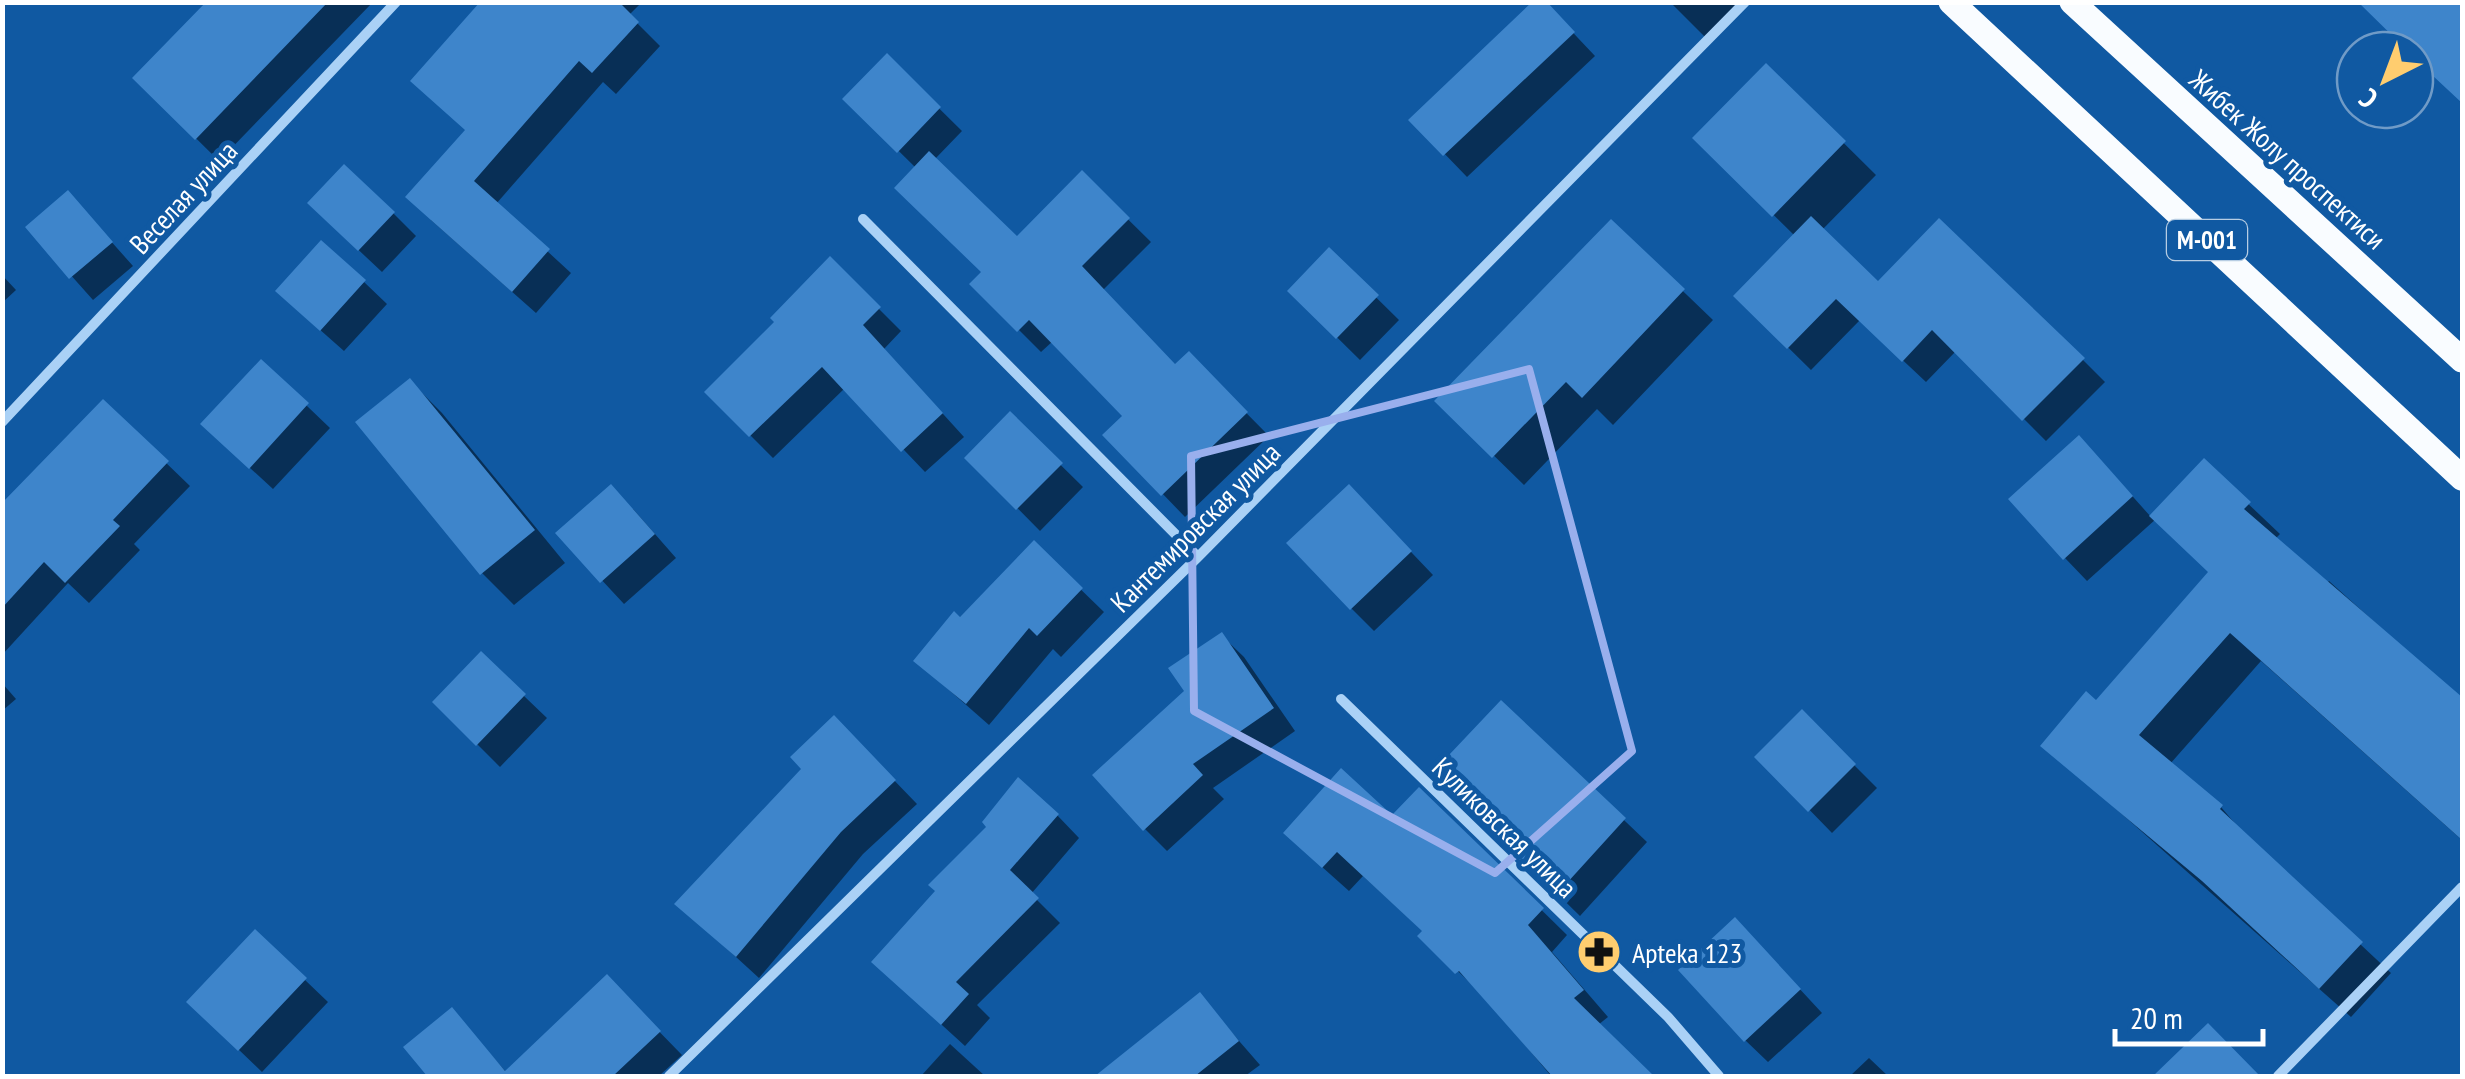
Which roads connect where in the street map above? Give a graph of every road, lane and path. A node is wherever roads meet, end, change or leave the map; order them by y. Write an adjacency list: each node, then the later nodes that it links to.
1 (396, 2): 7 (street, Веселая улица)
2 (1746, 2): 9 (street, Кантемировская улица)
3 (1950, 2): 8 (main road, М-001)
4 (2072, 2): 6 (main road, Жибек Жолу проспектиси)
5 (863, 219): 9 (street)
6 (2462, 360)
7 (2, 422)
8 (2462, 478)
9 (1198, 557): 12 (street, Кантемировская улица)
10 (1341, 699): 13 (street, Куликовская улица)
11 (2462, 887): 14 (street)
12 (669, 1076)
13 (1719, 1076)
14 (2278, 1076)

